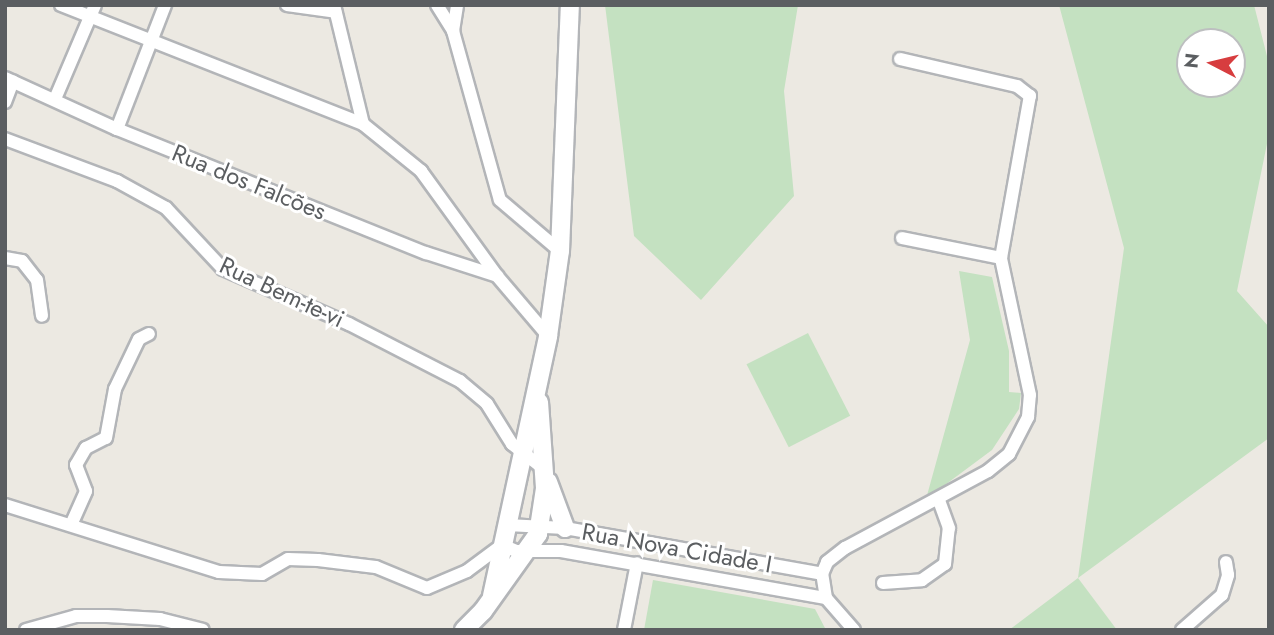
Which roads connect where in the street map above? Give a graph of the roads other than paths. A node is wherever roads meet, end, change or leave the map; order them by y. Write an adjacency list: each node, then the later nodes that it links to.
1 (61, 5): 9 (street)
2 (95, 5): 9 (street)
3 (166, 5): 11 (street)
4 (287, 5): 8 (street)
5 (437, 5): 10 (street)
6 (457, 5): 10 (street)
7 (570, 5): 20 (main road)
8 (335, 9): 16 (street)
9 (90, 18): 11 (street); 14 (street)
10 (453, 31): 20 (street)
11 (150, 42): 16 (street); 17 (street)
12 (900, 60): 22 (street)
13 (9, 79): 14 (street, Rua dos Falcões); 15 (street)
14 (55, 99): 17 (street, Rua dos Falcões)
15 (5, 102)
16 (363, 124): 23 (street)
17 (117, 130): 23 (street, Rua dos Falcões)
18 (5, 139): 28 (street, Rua Bem-te-vi)
19 (902, 238): 22 (street)
20 (560, 251): 26 (main road)
21 (5, 258): 24 (street)
22 (1001, 258): 30 (street)
23 (497, 276): 26 (street)
24 (42, 316)
25 (149, 334): 32 (street)
26 (548, 336): 27 (main road)
27 (538, 381): 28 (main road); 29 (main road)
28 (520, 452): 29 (street, Rua Bem-te-vi); 33 (main road)
29 (544, 469): 34 (main road); 35 (main road)
30 (939, 500): 43 (street); 44 (street)
31 (5, 505): 32 (street)
32 (71, 525): 36 (street)
33 (507, 525): 34 (street, Rua Nova Cidade I); 36 (main road)
34 (541, 525): 35 (street, Rua Nova Cidade I); 38 (main road)
35 (565, 528): 37 (street, Rua Nova Cidade I); 39 (street)
36 (502, 545): 38 (street, Rua Nova Cidade I); 45 (main road)
37 (657, 547): 42 (street); 43 (street, Rua Nova Cidade I)
38 (529, 550): 39 (street, Rua Nova Cidade I); 45 (main road)
39 (561, 551): 41 (street, Rua Nova Cidade I)
40 (1226, 562): 52 (street)
41 (637, 563): 42 (street, Rua Nova Cidade I); 50 (street)
42 (653, 566): 46 (street, Rua Nova Cidade I)
43 (822, 574): 46 (street)
44 (883, 583)
45 (492, 596): 49 (main road)
46 (826, 598): 51 (street)
47 (26, 630): 48 (street)
48 (203, 630)
49 (464, 630)
50 (624, 630)
51 (854, 630)
52 (1182, 630)

